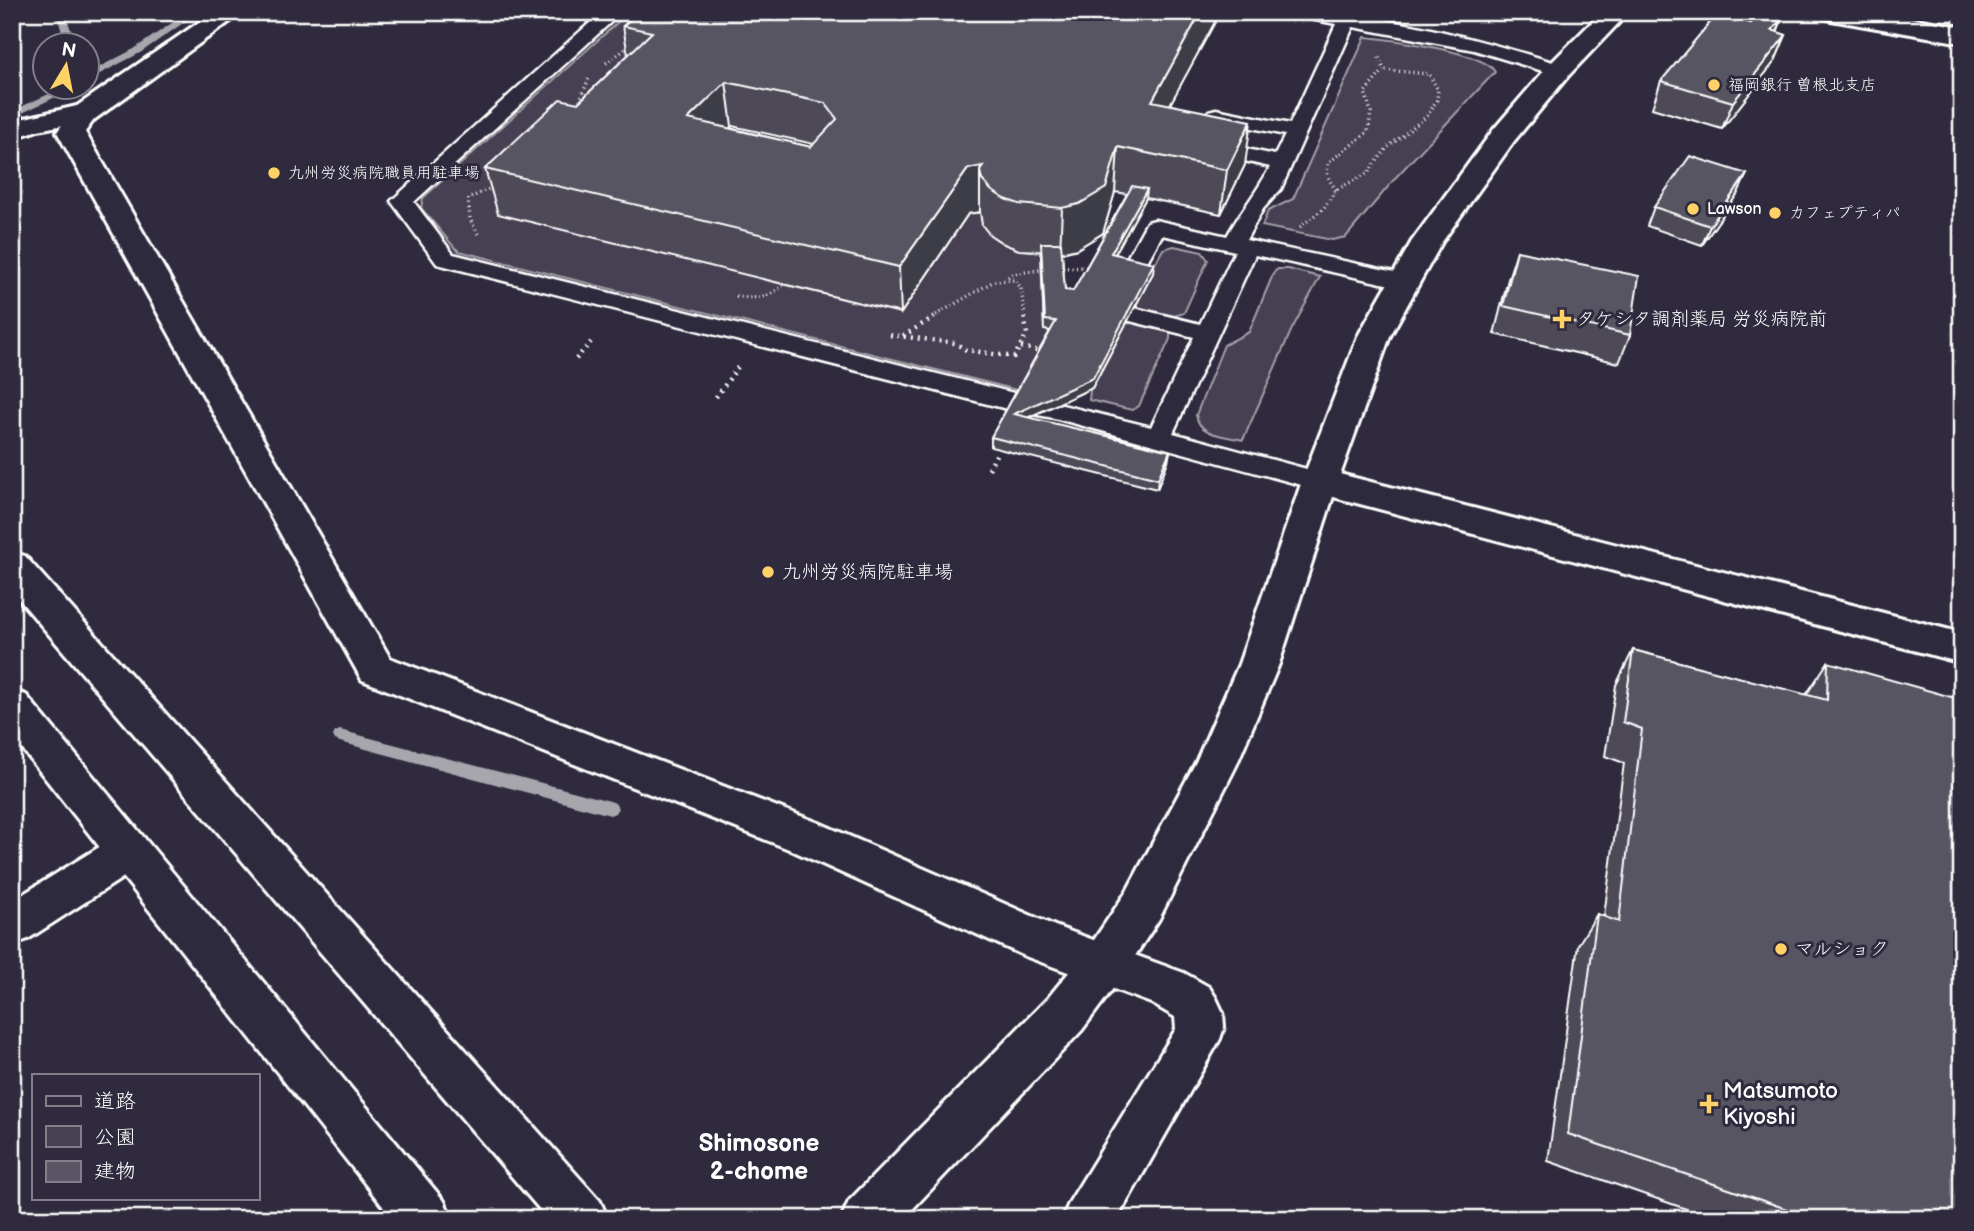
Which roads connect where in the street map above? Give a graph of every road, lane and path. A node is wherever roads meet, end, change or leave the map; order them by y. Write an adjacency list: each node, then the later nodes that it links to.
1 (231, 12): 16 (street)
2 (613, 12): 45 (lane)
3 (1301, 12): 6 (lane)
4 (1617, 12): 12 (street)
5 (1831, 12): 7 (street)
6 (1347, 20): 12 (lane); 20 (lane)
7 (1962, 35)
8 (639, 39): 10 (path)
9 (1379, 56): 11 (path)
10 (604, 66)
11 (1384, 70): 24 (path); 24 (path)
12 (1559, 70): 30 (street)
13 (596, 72): 14 (path)
14 (578, 106): 15 (path); 17 (path)
15 (588, 110)
16 (85, 113): 19 (street); 55 (street)
17 (576, 114)
18 (1198, 123): 20 (lane)
19 (12, 131)
20 (1296, 131): 22 (lane)
21 (1187, 143): 22 (lane)
22 (1282, 163): 27 (lane)
23 (499, 183): 26 (path)
24 (1336, 190): 25 (path)
25 (1298, 229)
26 (481, 236)
27 (1240, 246): 30 (lane); 33 (lane); 35 (lane)
28 (1100, 266): 29 (path)
29 (1007, 278): 37 (path); 39 (path)
30 (1404, 281): 49 (street)
31 (784, 284): 32 (path)
32 (731, 296)
33 (1110, 309): 34 (lane); 35 (lane)
34 (1097, 332)
35 (1207, 333): 46 (lane)
36 (881, 334): 37 (path)
37 (903, 336): 39 (path)
38 (591, 342): 41 (path)
39 (1021, 347): 40 (path)
40 (1050, 354)
41 (576, 359)
42 (728, 379): 44 (path)
43 (1066, 387): 45 (lane)
44 (716, 397)
45 (1054, 410): 46 (lane)
46 (1158, 436): 49 (lane)
47 (997, 453): 48 (path)
48 (989, 469)
49 (1320, 481): 51 (street); 55 (street)
50 (12, 566): 57 (street)
51 (1962, 648)
52 (12, 706): 53 (street)
53 (128, 851): 54 (street); 56 (street)
54 (12, 925)
55 (1104, 964): 58 (street); 59 (street)
56 (426, 1219)
57 (582, 1219)
58 (867, 1219)
59 (1088, 1219)

